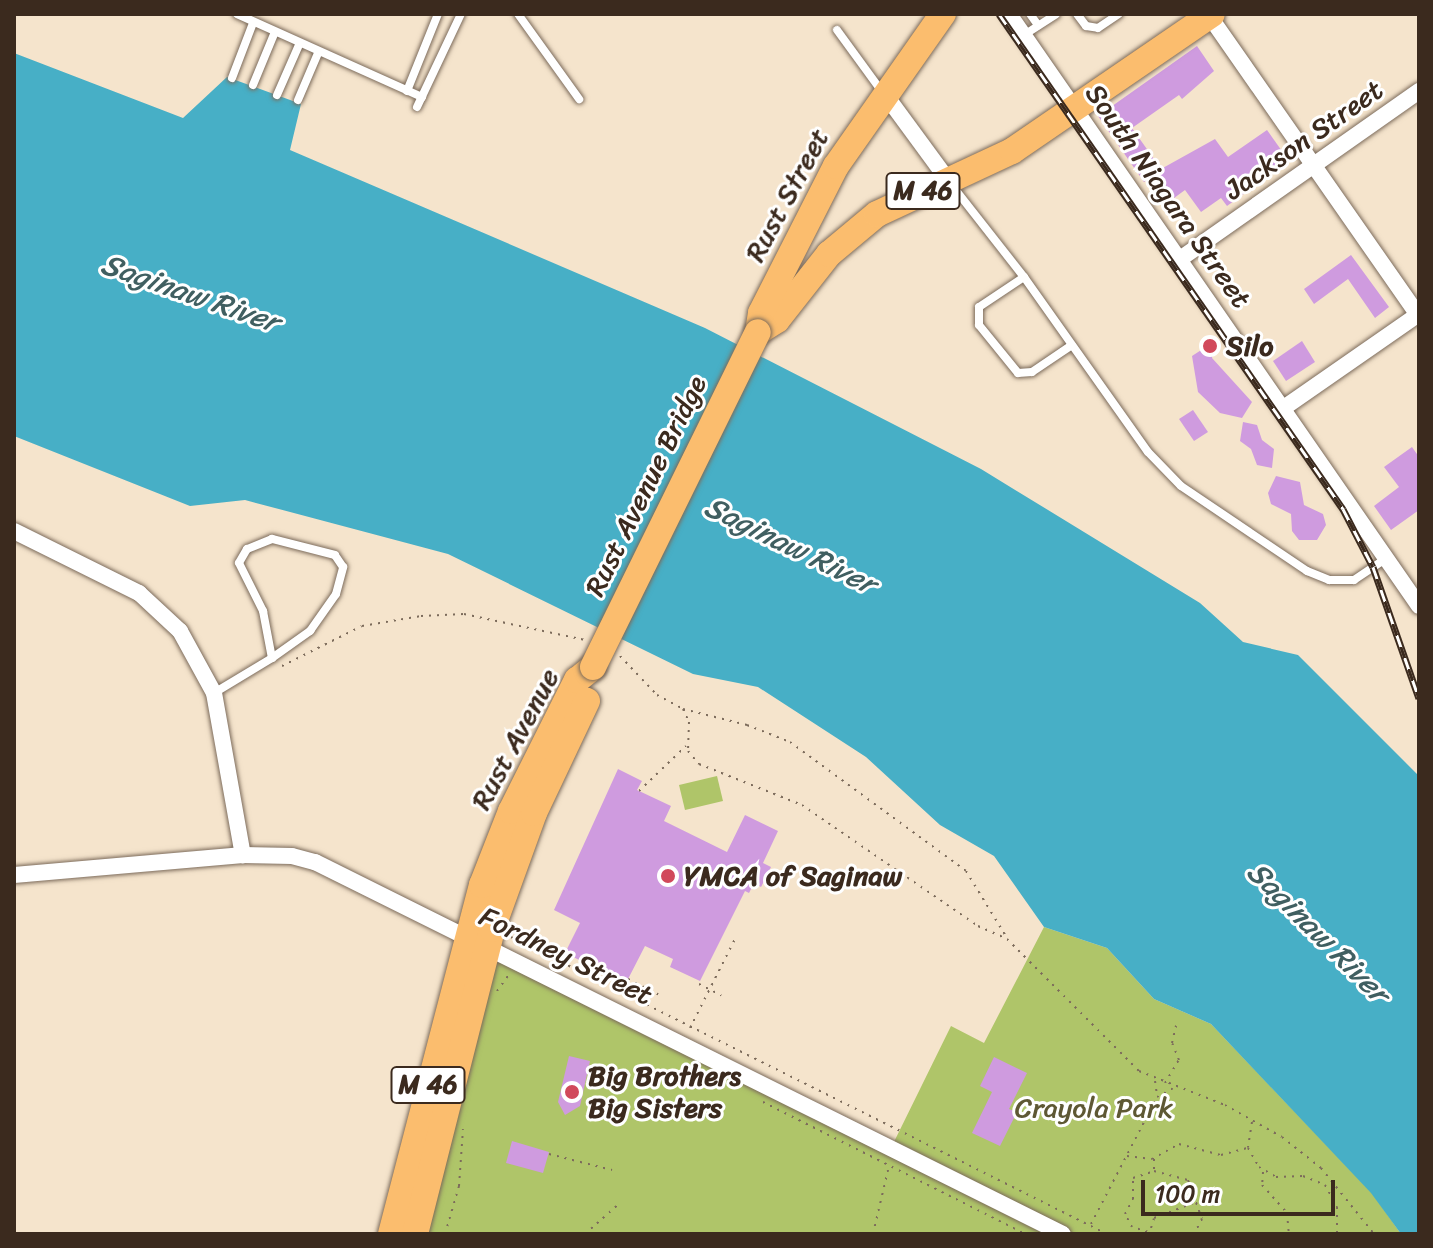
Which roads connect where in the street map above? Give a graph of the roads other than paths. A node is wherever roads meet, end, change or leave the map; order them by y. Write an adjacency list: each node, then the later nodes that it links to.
1 (237, 14): 12 (lane)
2 (438, 14): 20 (lane)
3 (461, 14): 24 (lane)
4 (518, 14): 25 (lane)
5 (943, 14): 22 (highway, M 46)
6 (1009, 14): 14 (street, South Niagara Street)
7 (1030, 14): 14 (lane)
8 (1056, 14): 14 (lane)
9 (1077, 14): 10 (lane)
10 (1119, 14)
11 (1210, 15): 28 (highway, M 46); 29 (street)
12 (253, 23): 15 (lane); 18 (lane)
13 (837, 30): 22 (lane)
14 (1031, 30): 28 (street, South Niagara Street)
15 (274, 34): 16 (lane); 19 (lane)
16 (299, 45): 17 (lane); 23 (lane)
17 (318, 53): 20 (lane); 26 (lane)
18 (232, 78)
19 (253, 85)
20 (407, 91): 24 (lane)
21 (1419, 91): 29 (street, Jackson Street)
22 (884, 93): 30 (street); 34 (highway, Rust Street / M 46)
23 (277, 95)
24 (422, 97): 27 (lane)
25 (579, 99)
26 (298, 100)
27 (417, 107)
28 (1078, 111): 30 (highway, M 46); 31 (street, South Niagara Street)
29 (1312, 164): 31 (street, Jackson Street); 33 (street)
30 (948, 180): 32 (lane); 34 (highway, M 46)
31 (1180, 259): 36 (street, South Niagara Street)
32 (1024, 277): 35 (lane); 35 (lane)
33 (1419, 315): 36 (street)
34 (758, 332): 40 (highway, Rust Avenue Bridge / M 46, bridge)
35 (1072, 345): 38 (lane)
36 (1285, 407): 38 (street, South Niagara Street)
37 (14, 531): 42 (street)
38 (1385, 559): 39 (street, South Niagara Street)
39 (1419, 606)
40 (599, 655): 45 (highway, Rust Avenue / M 46)
41 (272, 658): 41 (lane); 42 (lane)
42 (214, 693): 43 (street)
43 (243, 855): 44 (street, Fordney Street); 45 (street, Fordney Street)
44 (14, 875)
45 (485, 939): 46 (highway, Rust Avenue / M 46); 47 (highway, Rust Avenue / M 46); 48 (street, Fordney Street)
46 (391, 1234)
47 (415, 1234)
48 (1063, 1234)

